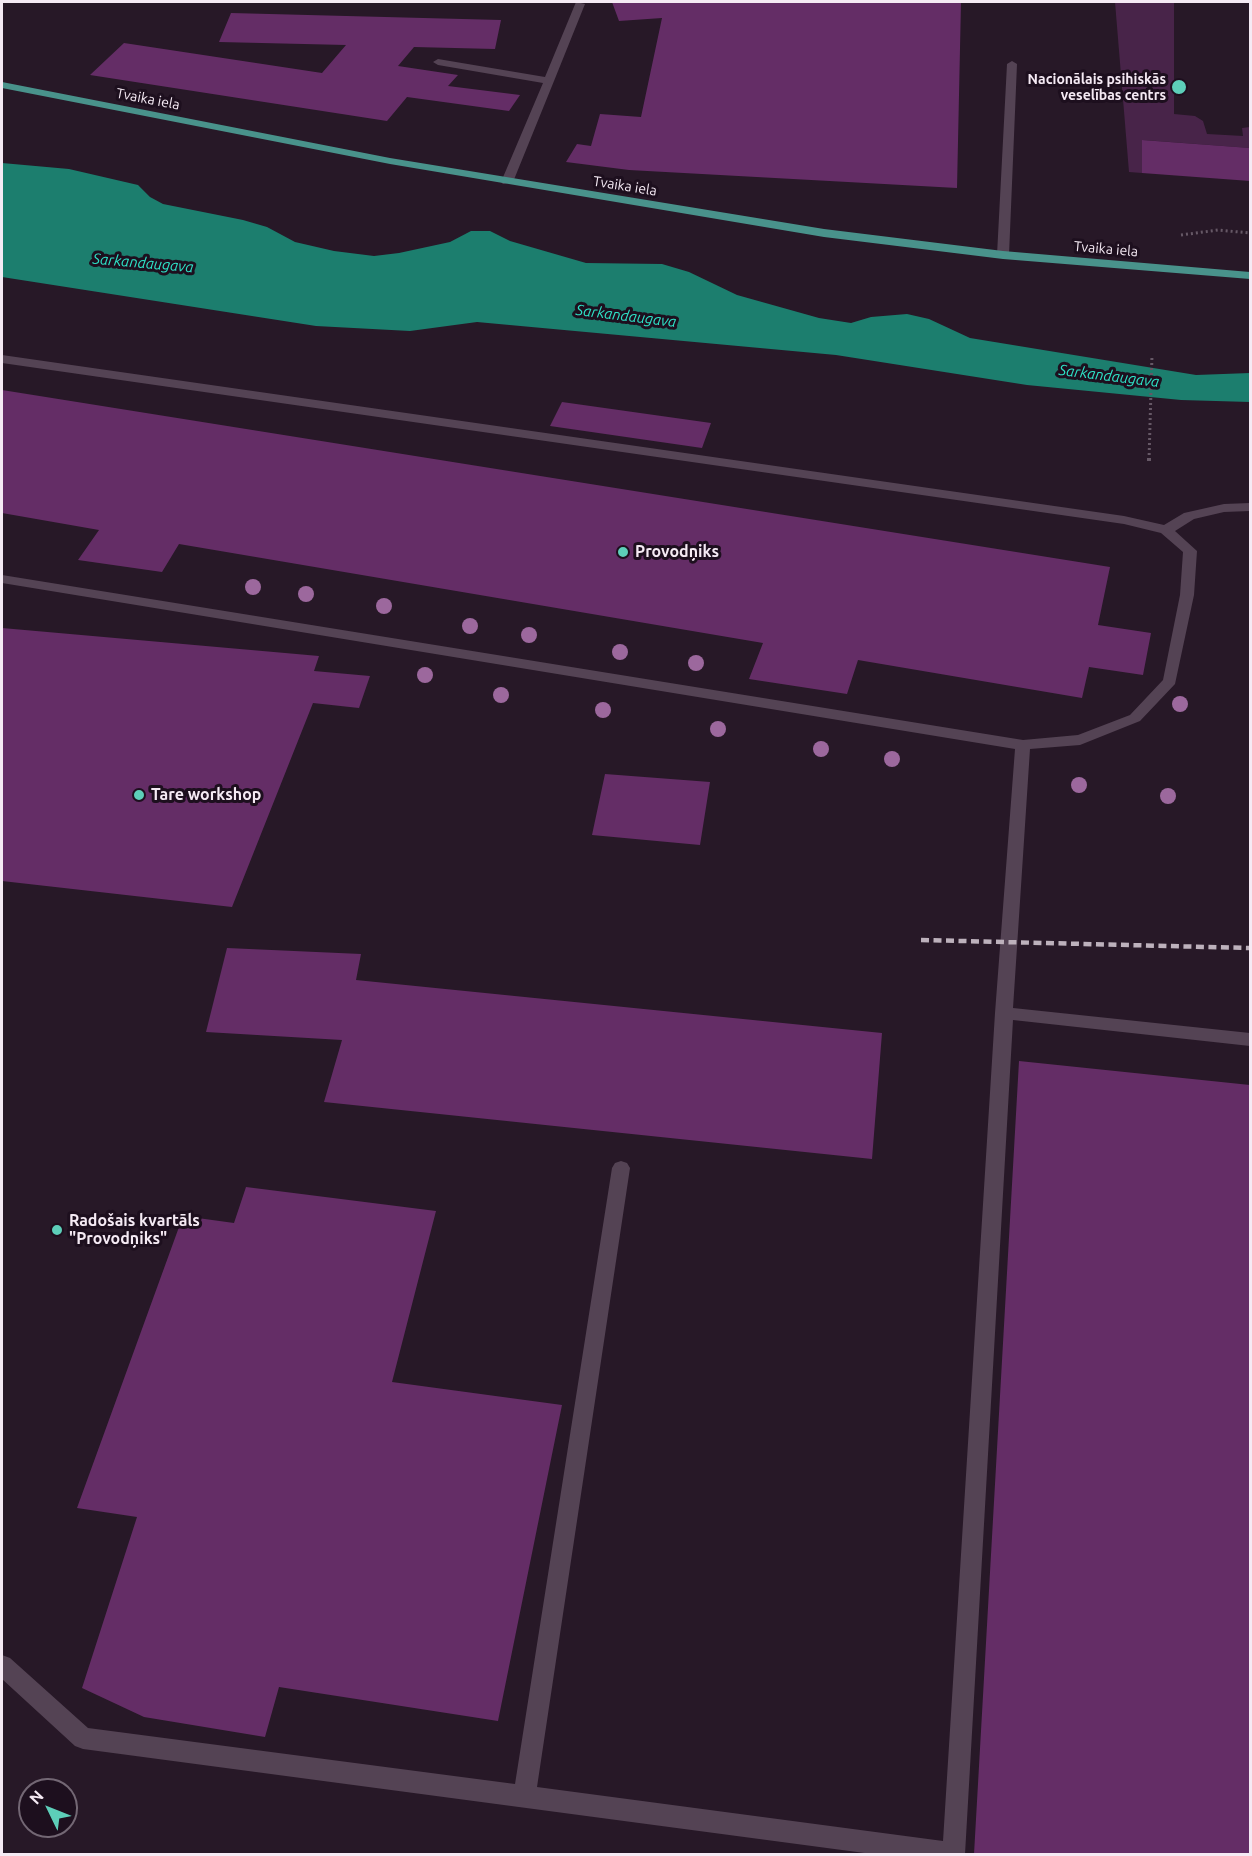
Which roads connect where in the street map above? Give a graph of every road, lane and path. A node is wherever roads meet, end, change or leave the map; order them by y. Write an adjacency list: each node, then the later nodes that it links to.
1 (580, 4): 4 (lane)
2 (438, 62): 4 (lane)
3 (1012, 64): 7 (lane)
4 (549, 81): 6 (lane)
5 (2, 85): 6 (main road, Tvaika iela)
6 (507, 182): 7 (main road, Tvaika iela)
7 (1003, 255): 8 (main road, Tvaika iela)
8 (1251, 276)
9 (1152, 355): 11 (path)
10 (2, 359): 13 (lane)
11 (1149, 461)
12 (1251, 507): 13 (lane)
13 (1166, 530): 15 (lane)
14 (2, 579): 15 (lane)
15 (1023, 746): 16 (lane)
16 (1004, 1013): 17 (lane); 21 (lane)
17 (1251, 1040)
18 (621, 1168): 20 (lane)
19 (2, 1665): 20 (lane)
20 (524, 1797): 21 (lane)
21 (954, 1854)

